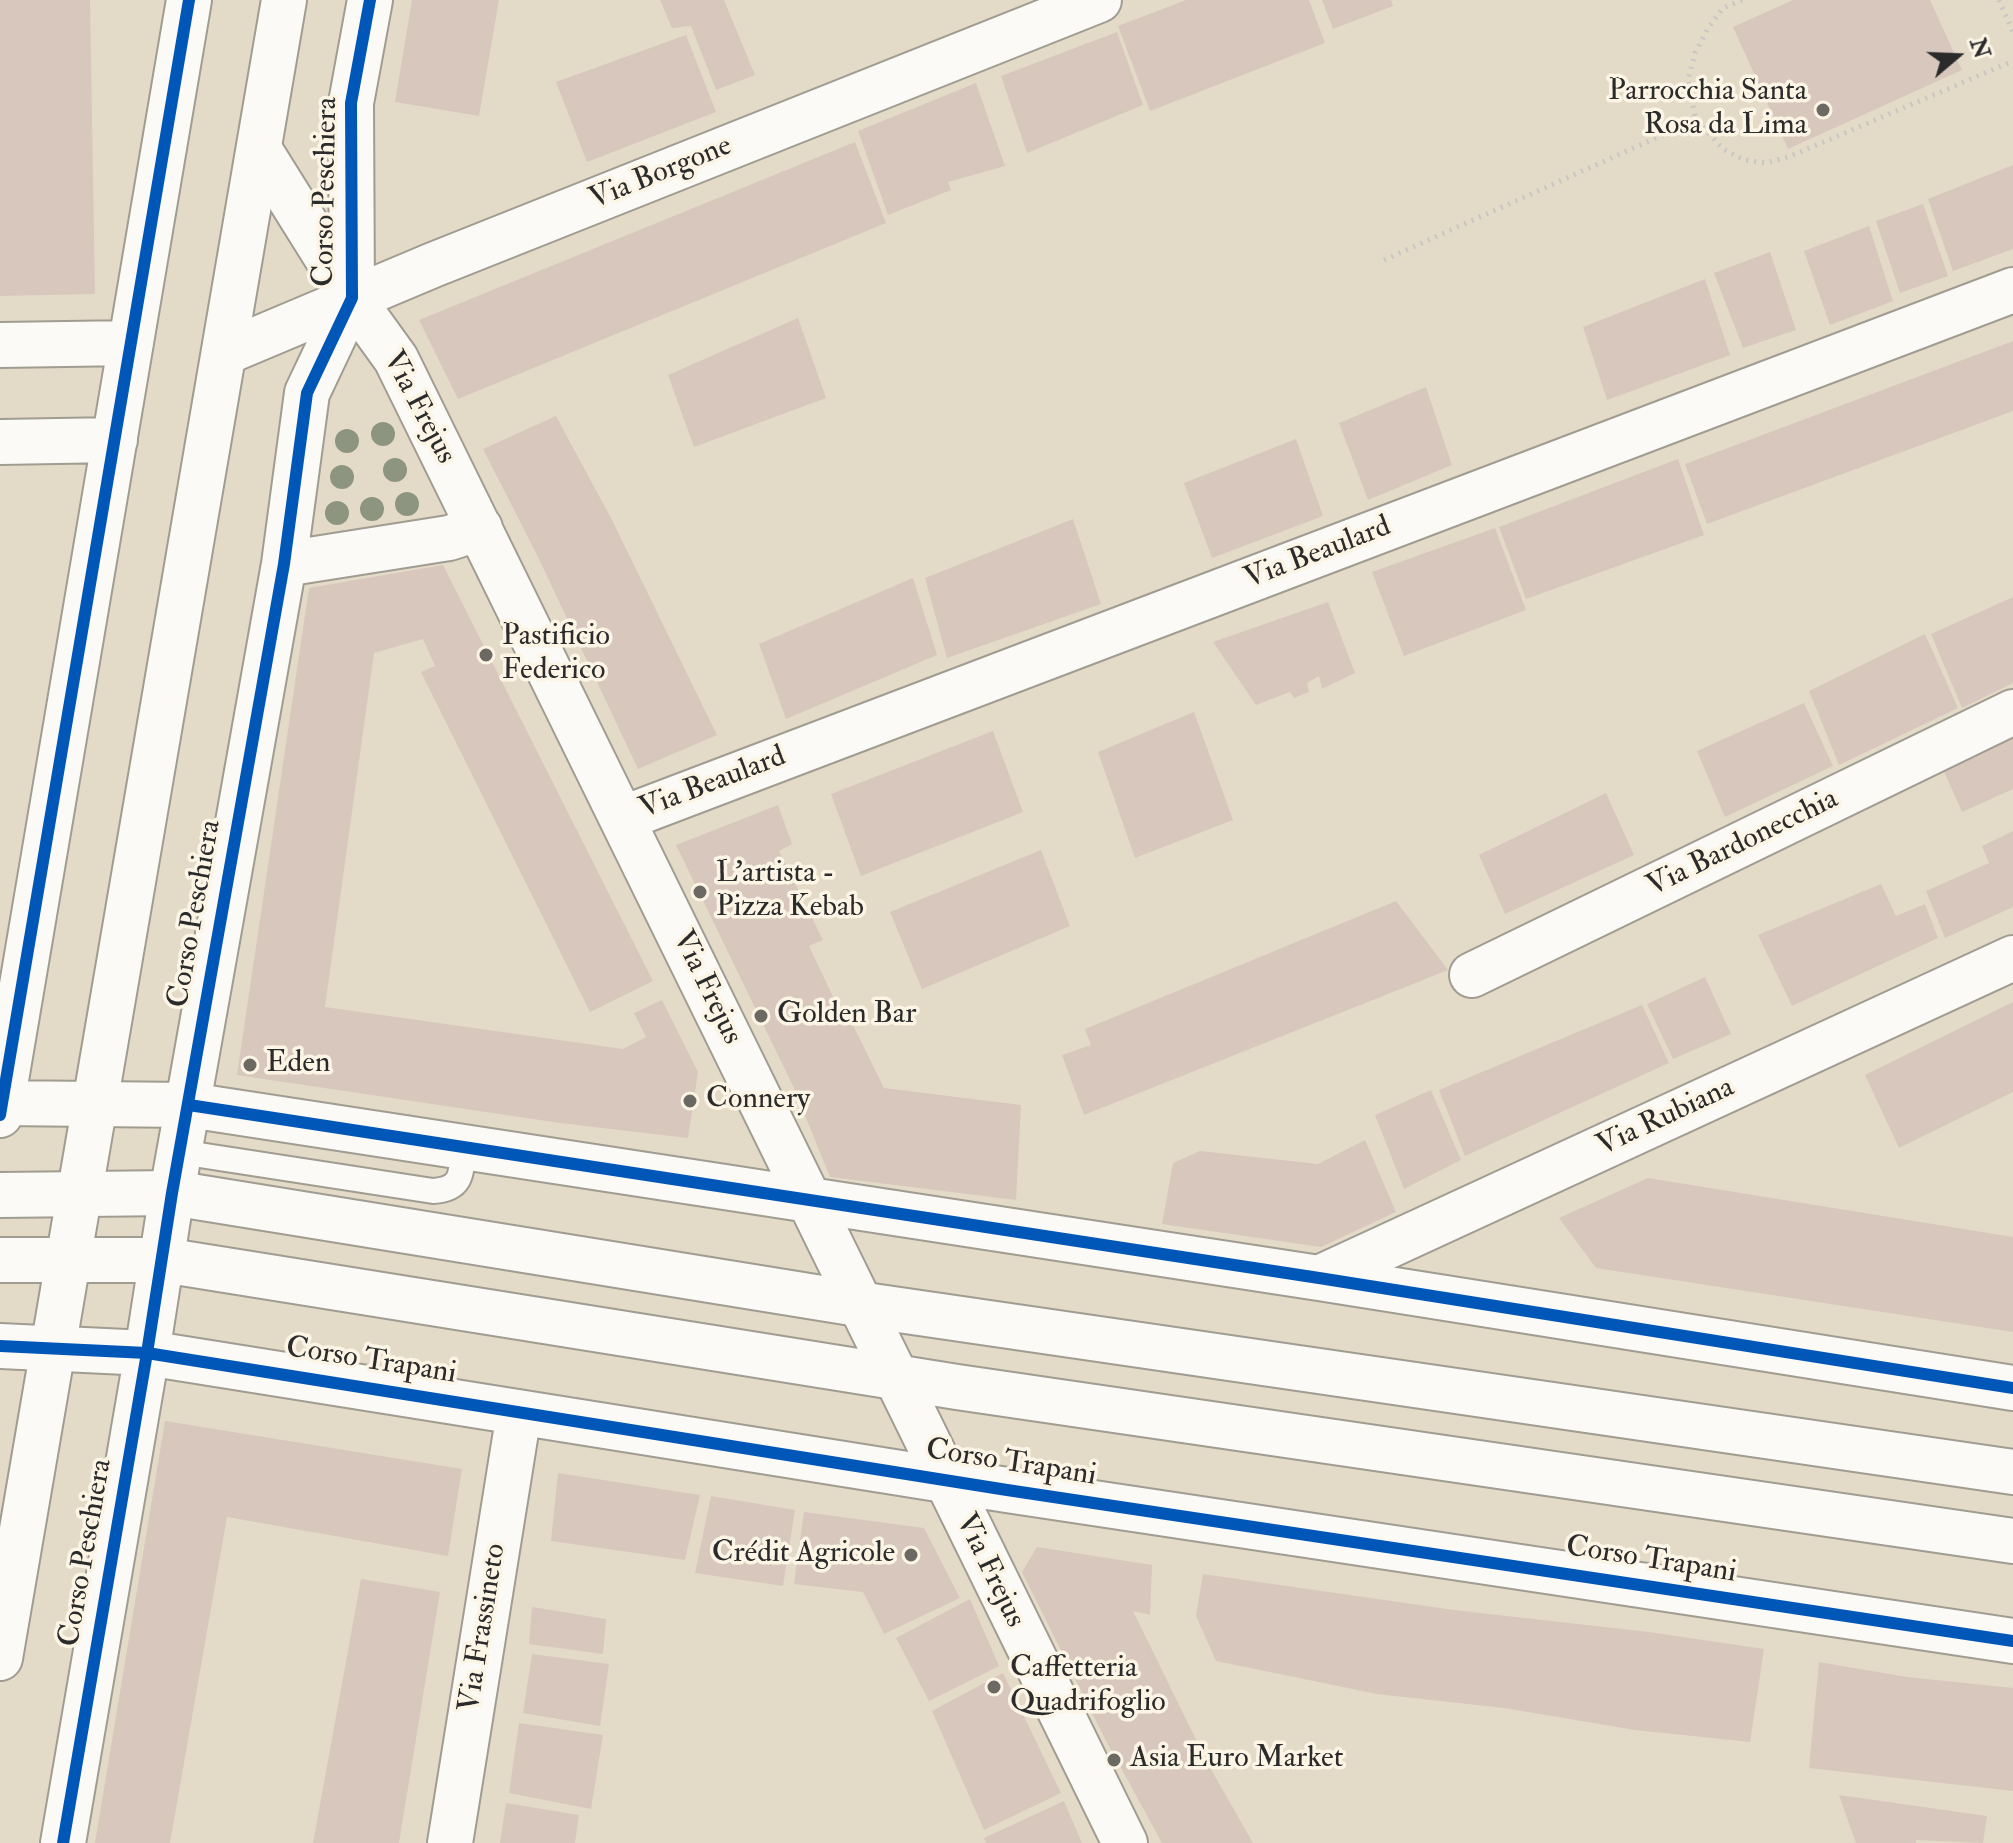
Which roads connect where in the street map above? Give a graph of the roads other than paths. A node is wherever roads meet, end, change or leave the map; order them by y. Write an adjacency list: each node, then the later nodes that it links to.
1 (189, 0): 8 (street)
2 (284, 0): 5 (street, Corso Peschiera)
3 (370, 0): 7 (street, Corso Peschiera)
4 (1099, 0): 7 (street, Via Borgone)
5 (259, 149): 7 (street, Via Frejus); 10 (street, Corso Peschiera)
6 (2013, 290): 16 (street, Via Beaulard)
7 (352, 298): 10 (street, Via Borgone); 13 (street, Via Frejus); 14 (street, Corso Peschiera)
8 (131, 343): 9 (street); 11 (street)
9 (0, 345)
10 (224, 353): 19 (street, Corso Peschiera)
11 (115, 440): 12 (street); 21 (street)
12 (0, 442)
13 (480, 528): 14 (street); 16 (street, Via Frejus)
14 (284, 564): 20 (street, Corso Peschiera)
15 (2013, 712): 18 (street, Via Bardonecchia)
16 (624, 818): 26 (street, Via Frejus)
17 (2013, 958): 30 (street, Via Rubiana)
18 (1472, 975)
19 (94, 1103): 20 (street); 21 (street); 24 (street, Corso Peschiera)
20 (189, 1105): 22 (street); 23 (street, Corso Peschiera)
21 (1, 1107)
22 (463, 1147): 23 (lane); 26 (street)
23 (176, 1172): 24 (street); 29 (street, Corso Peschiera); 31 (street)
24 (79, 1194): 25 (street); 27 (street, Corso Peschiera)
25 (0, 1195)
26 (810, 1199): 30 (street); 31 (street, Via Frejus)
27 (68, 1259): 28 (street); 29 (street); 33 (street, Corso Peschiera)
28 (0, 1260)
29 (163, 1260): 34 (street, Corso Peschiera); 35 (street)
30 (1319, 1278): 36 (street)
31 (858, 1304): 35 (street, Via Frejus); 38 (street)
32 (0, 1346): 33 (street, Corso Trapani)
33 (53, 1348): 34 (street, Corso Trapani); 42 (street, Corso Peschiera)
34 (147, 1353): 37 (street, Corso Trapani); 43 (street, Corso Peschiera)
35 (893, 1376): 39 (street, Via Frejus); 40 (street)
36 (2013, 1388)
37 (519, 1413): 39 (street, Corso Trapani); 44 (street, Via Frassineto)
38 (2013, 1472)
39 (945, 1480): 41 (street, Corso Trapani); 45 (street, Via Frejus)
40 (2013, 1541)
41 (2013, 1641)
42 (0, 1658)
43 (63, 1843)
44 (450, 1843)
45 (1125, 1843)

